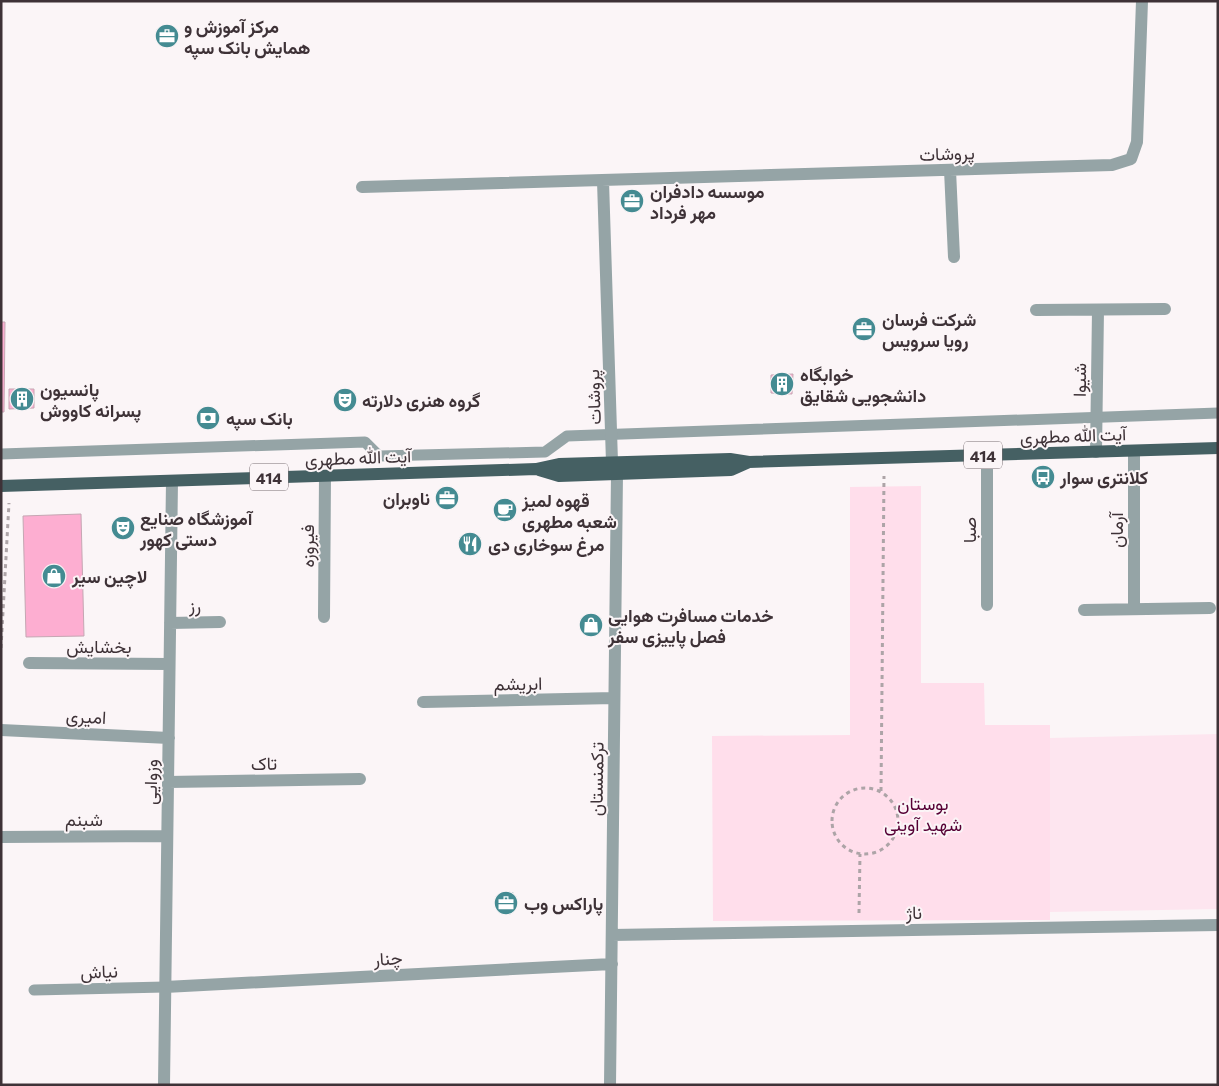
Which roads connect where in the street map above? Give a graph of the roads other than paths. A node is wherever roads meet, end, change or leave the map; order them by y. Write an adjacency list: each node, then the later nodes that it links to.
1 (1142, 1): 2 (street, پروشات)
2 (950, 170): 3 (street, پروشات); 5 (street)
3 (603, 180): 4 (street, پروشات); 11 (street, پروشات)
4 (362, 188)
5 (954, 257)
6 (1165, 309): 8 (street)
7 (1036, 310): 8 (street)
8 (1098, 310): 10 (street, شیوا)
9 (1218, 413): 10 (lane)
10 (1096, 418): 11 (lane); 14 (street, شیوا)
11 (611, 434): 15 (lane); 17 (street, پروشات)
12 (1218, 448): 13 (main road, آیت الله مطهری / 414)
13 (1134, 451): 14 (main road, آیت الله مطهری / 414); 23 (street, آرمان)
14 (1096, 452): 16 (main road, آیت الله مطهری / 414)
15 (1, 454)
16 (987, 455): 17 (main road, آیت الله مطهری / 414); 21 (street, صبا)
17 (615, 468): 18 (main road, آیت الله مطهری / 414); 30 (street, ترکمنستان)
18 (325, 476): 19 (main road, آیت الله مطهری / 414); 25 (street, فیروزه)
19 (172, 480): 20 (main road, آیت الله مطهری / 414); 27 (street, وزوایی)
20 (6, 486)
21 (987, 606)
22 (1210, 608): 23 (street)
23 (1134, 609): 24 (street)
24 (1084, 610)
25 (324, 617)
26 (220, 622): 27 (street, رز)
27 (170, 624): 29 (street, وزوایی)
28 (30, 663): 29 (street, بخشایش)
29 (169, 664): 33 (street, وزوایی)
30 (614, 698): 31 (street, ابریشم); 39 (street, ترکمنستان)
31 (422, 702)
32 (1, 730): 33 (street, امیری)
33 (168, 738): 35 (street, وزوایی)
34 (360, 780): 35 (street, تاک)
35 (168, 782): 36 (street, وزوایی)
36 (167, 836): 37 (street, شبنم); 41 (street, وزوایی)
37 (1, 837)
38 (1218, 925): 39 (street, ناژ)
39 (612, 935): 40 (street, ترکمنستان)
40 (612, 964): 41 (street, چنار); 44 (street, ترکمنستان)
41 (165, 987): 42 (lane, نیاش); 43 (street, وزوایی)
42 (34, 990)
43 (164, 1085)
44 (610, 1085)

